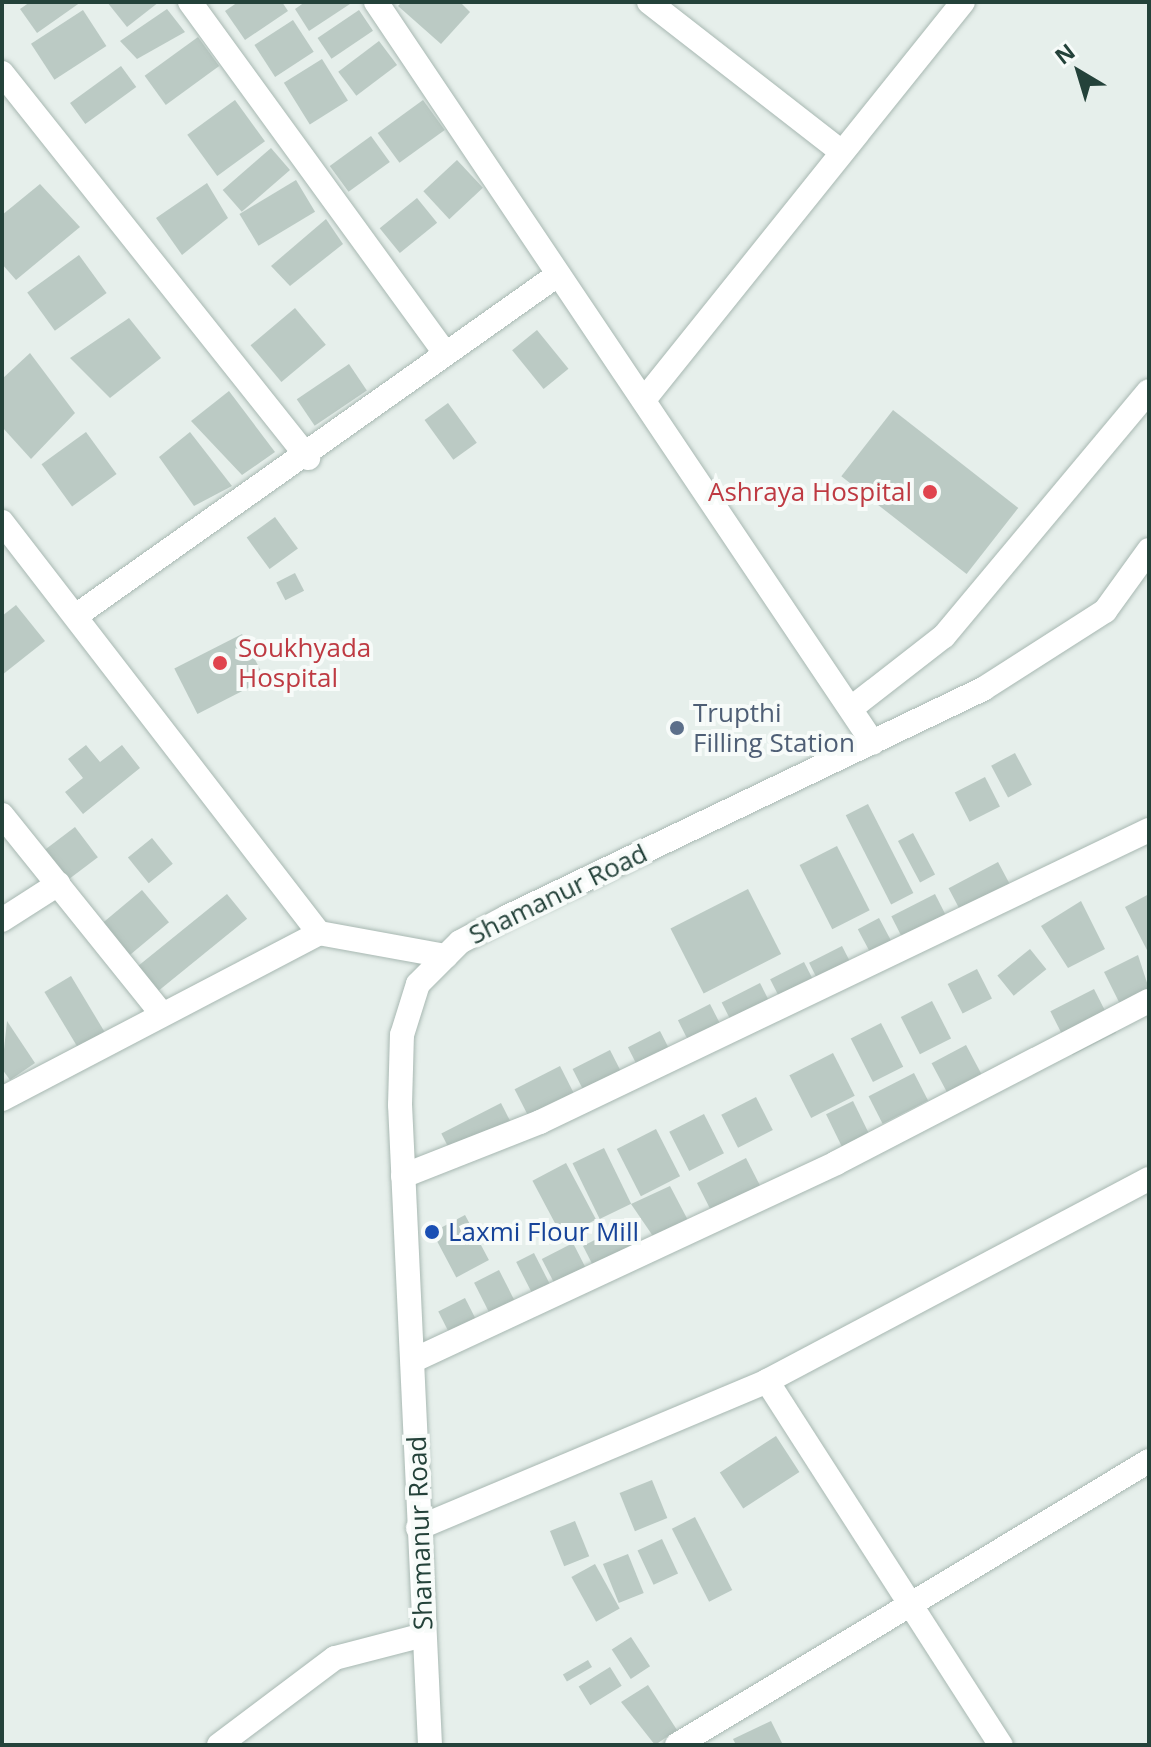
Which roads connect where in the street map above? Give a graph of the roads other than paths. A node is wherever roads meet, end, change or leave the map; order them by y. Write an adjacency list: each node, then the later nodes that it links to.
1 (190, 2): 8 (street)
2 (376, 2): 7 (street)
3 (649, 2): 6 (street)
4 (963, 2): 6 (street)
5 (2, 73): 11 (street)
6 (842, 152): 10 (street)
7 (556, 276): 8 (street); 10 (street)
8 (444, 352): 11 (street)
9 (1149, 391): 15 (street)
10 (647, 396): 15 (street)
11 (308, 458): 14 (street)
12 (2, 522): 14 (street)
13 (1149, 550): 16 (street, Shamanur Road)
14 (77, 615): 21 (street)
15 (854, 706): 16 (street)
16 (873, 743): 22 (street, Shamanur Road)
17 (2, 815): 19 (street)
18 (1149, 830): 26 (street)
19 (58, 884): 20 (street); 24 (street)
20 (2, 920)
21 (319, 933): 22 (street); 24 (street)
22 (446, 956): 26 (street, Shamanur Road)
23 (1149, 1001): 28 (street)
24 (161, 1013): 25 (street)
25 (2, 1099)
26 (403, 1176): 28 (street, Shamanur Road)
27 (1149, 1179): 29 (street)
28 (414, 1360): 31 (street, Shamanur Road)
29 (767, 1381): 31 (street); 32 (street)
30 (1149, 1461): 32 (street)
31 (418, 1528): 33 (street, Shamanur Road)
32 (909, 1603): 35 (street); 37 (street)
33 (424, 1635): 34 (street, Shamanur Road); 36 (street)
34 (432, 1744)
35 (998, 1744)
36 (219, 1745)
37 (677, 1745)

